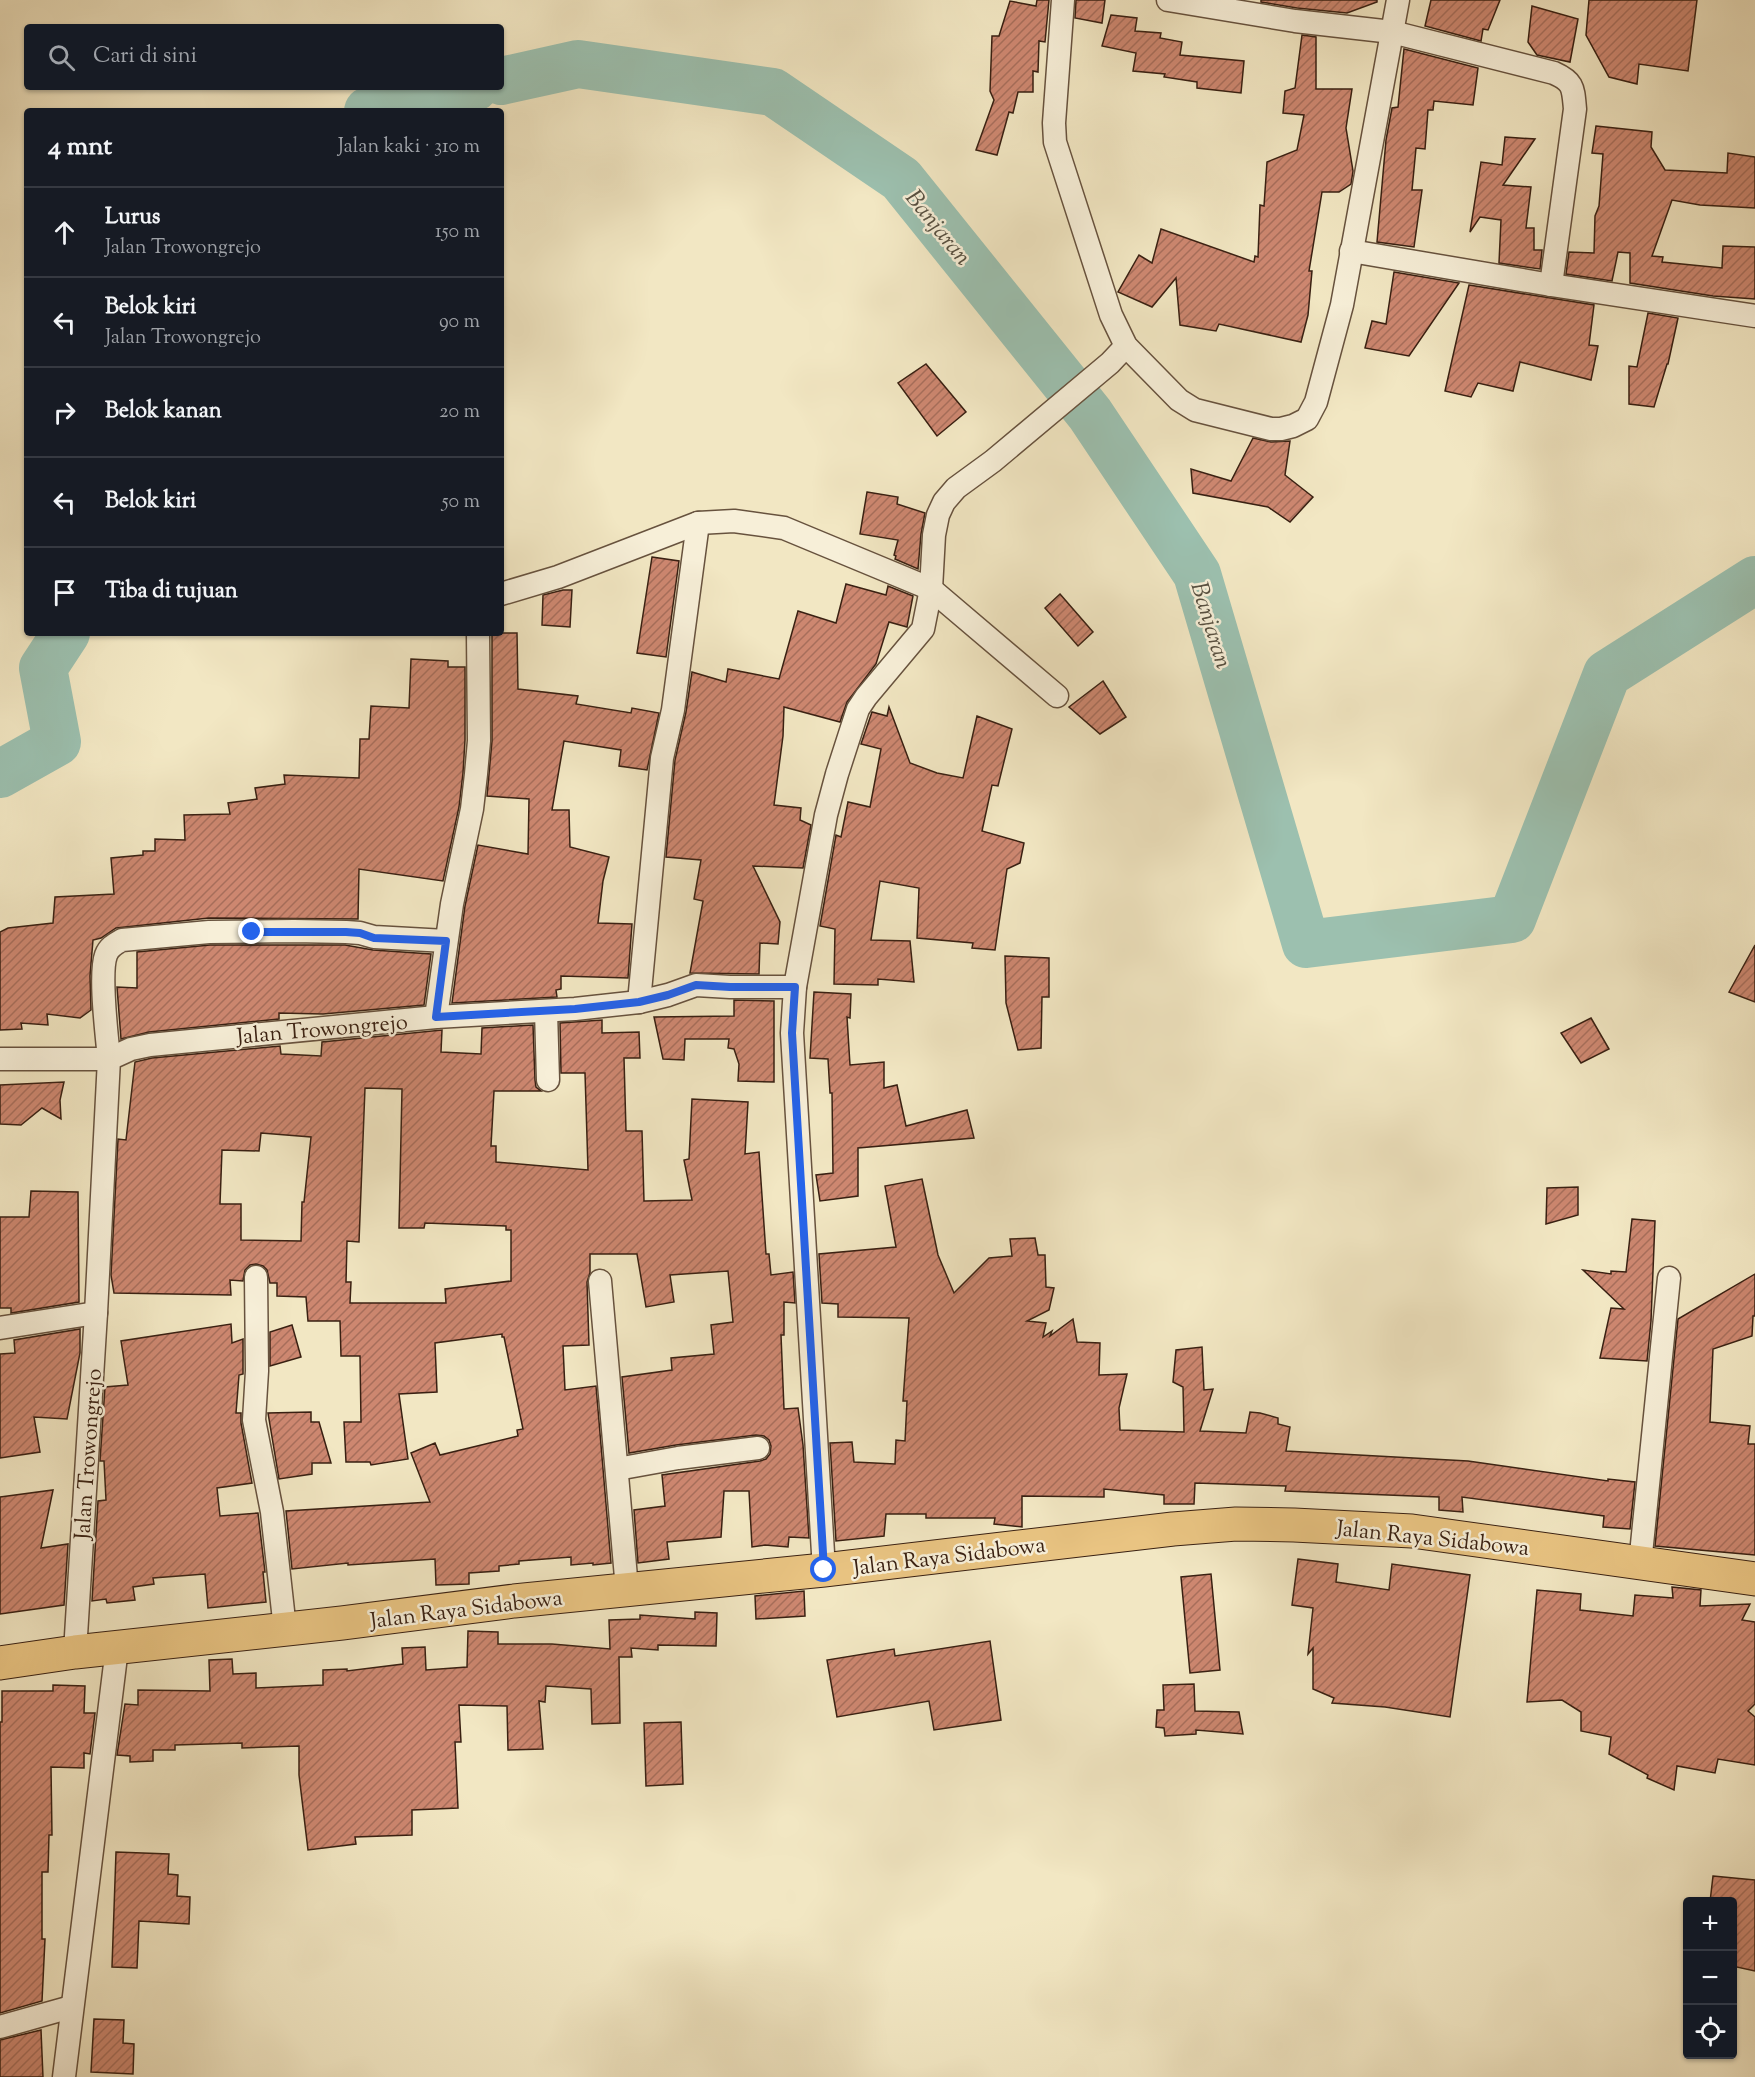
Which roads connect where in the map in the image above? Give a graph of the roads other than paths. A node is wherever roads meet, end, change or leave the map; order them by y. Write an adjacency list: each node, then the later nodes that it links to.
1 (1063, 0): 8 (street)
2 (1168, 0): 4 (street)
3 (1398, 0): 4 (street)
4 (1392, 32): 5 (street); 6 (street)
5 (1351, 251): 6 (street); 8 (street)
6 (1551, 285): 7 (street)
7 (1755, 316)
8 (1126, 346): 10 (street)
9 (698, 523): 10 (street); 11 (street); 16 (street)
10 (931, 589): 13 (street); 15 (street)
11 (504, 593)
12 (478, 636): 14 (street)
13 (1057, 696)
14 (446, 941): 18 (street); 20 (street)
15 (795, 987): 16 (street, Jalan Trowongrejo); 30 (street)
16 (639, 1002): 17 (street, Jalan Trowongrejo)
17 (546, 1011): 18 (street, Jalan Trowongrejo); 21 (street)
18 (436, 1017): 20 (street, Jalan Trowongrejo)
19 (0, 1059): 20 (street)
20 (109, 1059): 25 (street, Jalan Trowongrejo)
21 (548, 1080)
22 (256, 1277): 33 (street)
23 (1669, 1278): 29 (street)
24 (600, 1281): 28 (street)
25 (96, 1313): 26 (street); 35 (street, Jalan Trowongrejo)
26 (0, 1328)
27 (758, 1448): 28 (street)
28 (616, 1469): 32 (street)
29 (1640, 1564): 30 (highway, Jalan Raya Sidabowa); 31 (highway, Jalan Raya Sidabowa)
30 (824, 1570): 32 (highway, Jalan Raya Sidabowa)
31 (1755, 1579)
32 (627, 1589): 33 (highway, Jalan Raya Sidabowa)
33 (285, 1629): 34 (highway, Jalan Raya Sidabowa)
34 (117, 1648): 35 (highway, Jalan Raya Sidabowa); 37 (street)
35 (75, 1652): 36 (highway, Jalan Raya Sidabowa)
36 (0, 1663)
37 (71, 2007): 38 (street); 39 (street)
38 (0, 2027)
39 (64, 2077)

